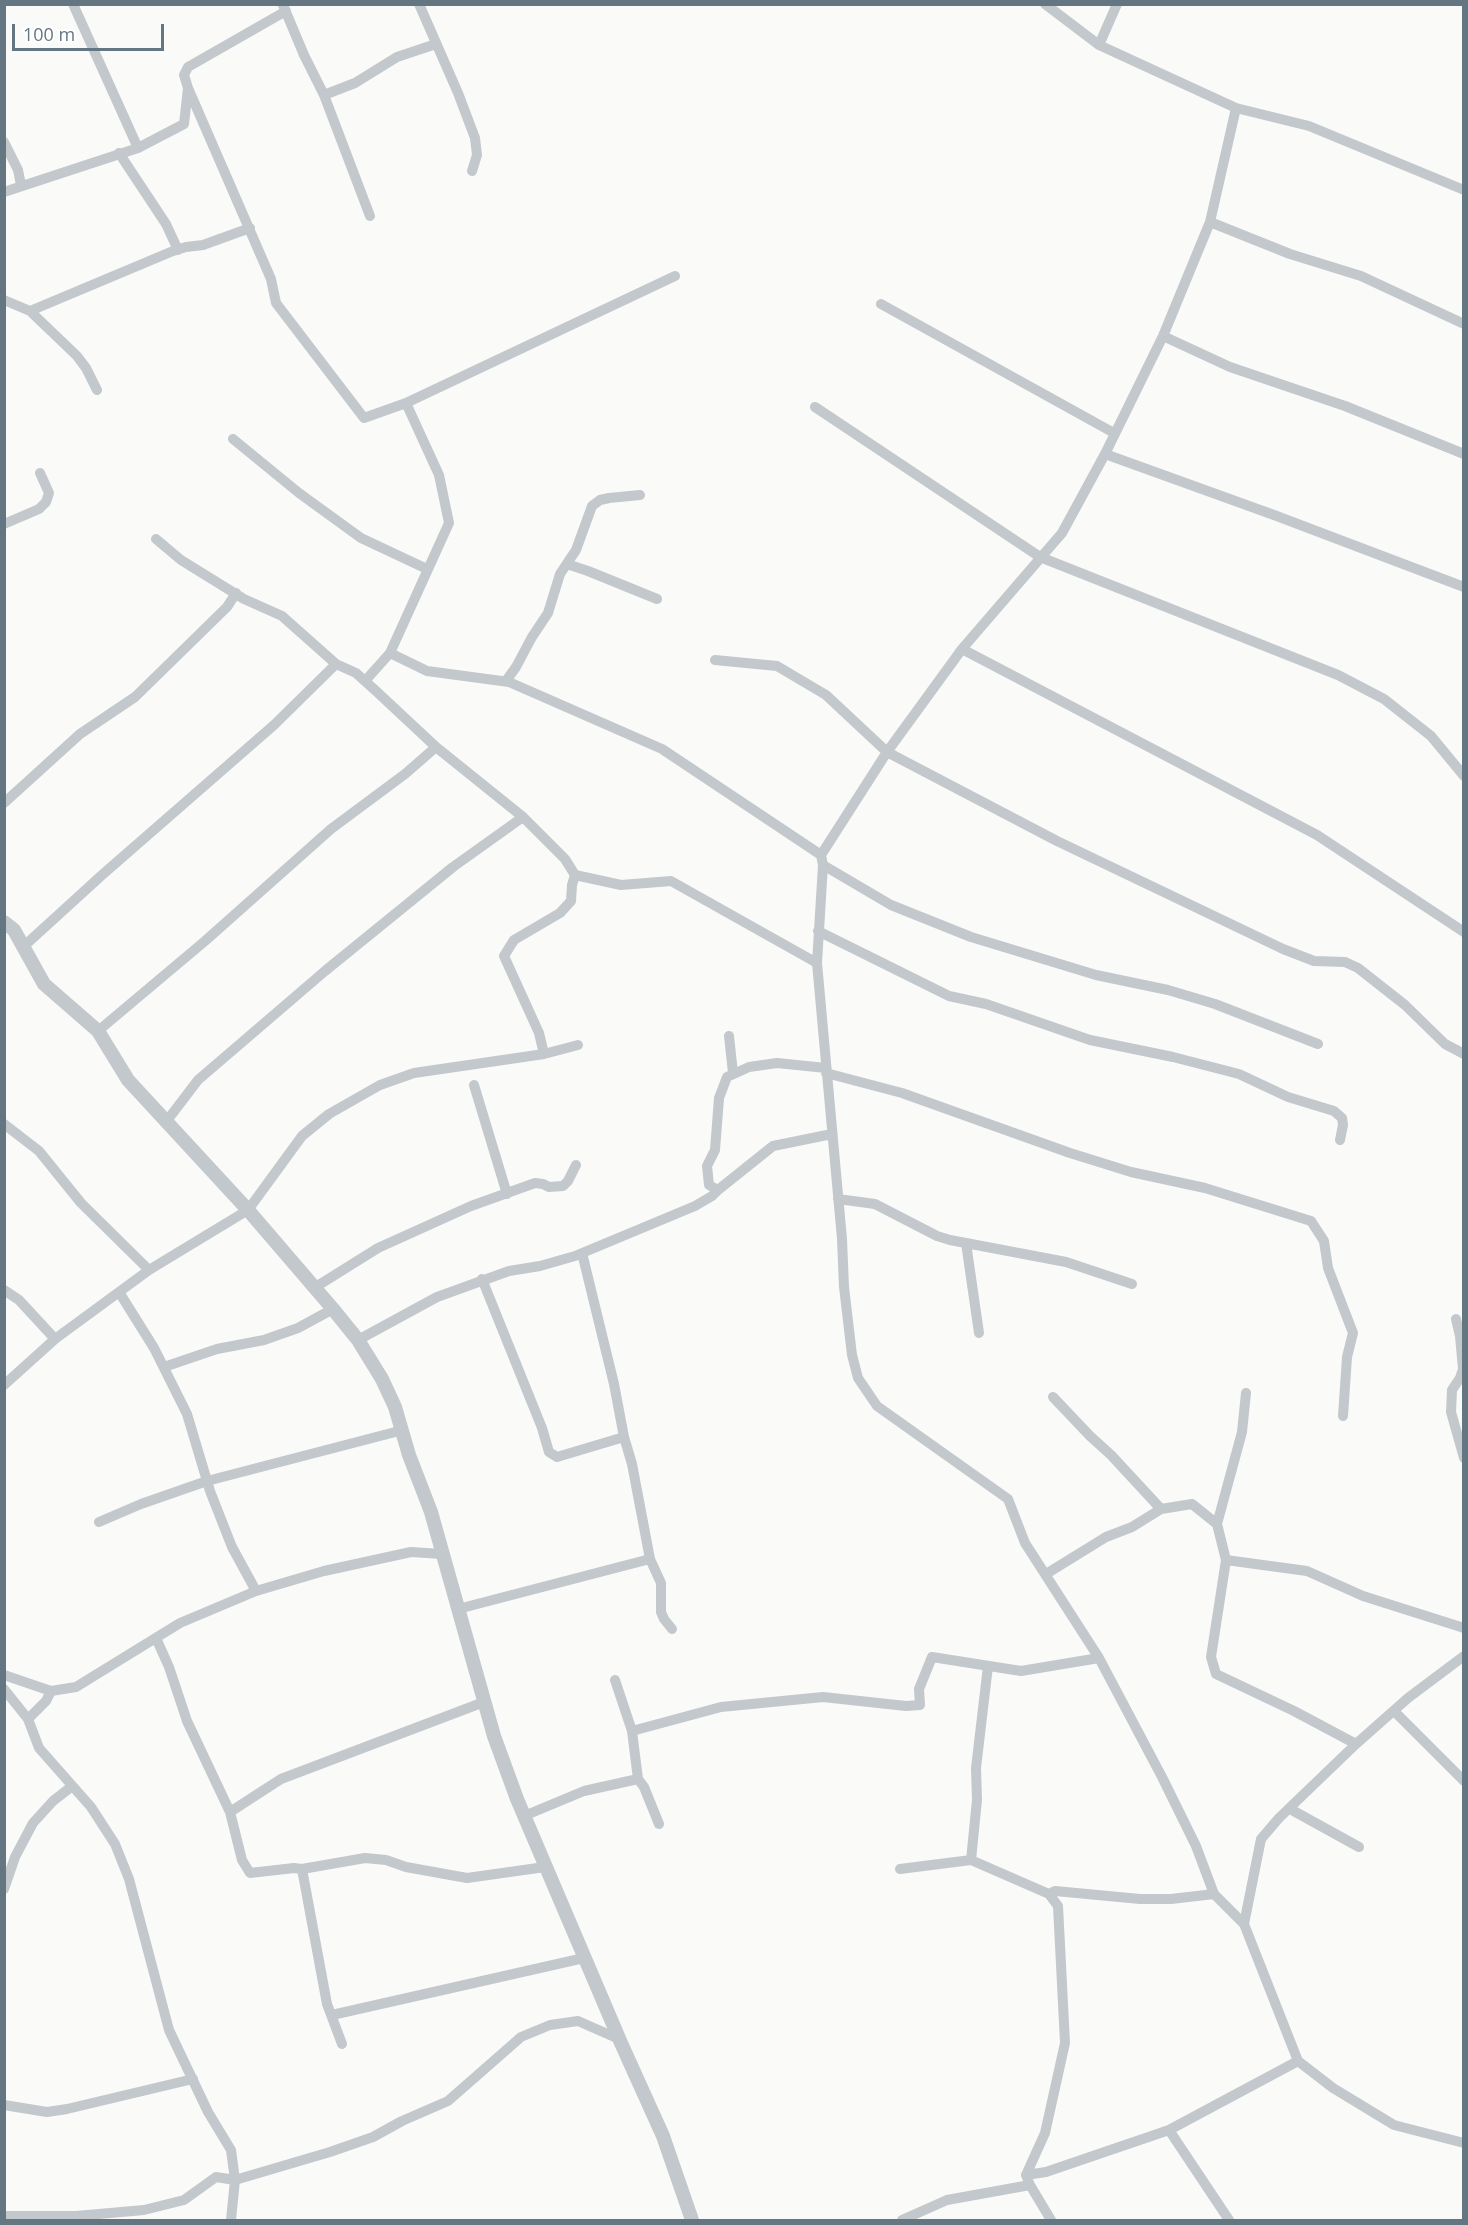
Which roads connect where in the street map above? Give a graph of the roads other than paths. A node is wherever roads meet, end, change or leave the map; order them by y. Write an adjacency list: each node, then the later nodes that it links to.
1 (73, 4): 12 (street)
2 (419, 4): 6 (street)
3 (1045, 4): 7 (street)
4 (1117, 4): 7 (street)
5 (285, 8): 8 (street); 9 (street)
6 (436, 44): 9 (street); 14 (street)
7 (1099, 45): 10 (street)
8 (188, 88): 12 (street); 20 (street)
9 (324, 94): 18 (street)
10 (1236, 108): 16 (street); 19 (street)
11 (4, 142): 15 (street)
12 (138, 148): 13 (street)
13 (119, 153): 15 (street); 21 (street)
14 (472, 171)
15 (21, 185): 17 (street)
16 (1464, 190)
17 (4, 192)
18 (370, 216)
19 (1210, 222): 26 (street); 27 (street)
20 (250, 228): 21 (street); 29 (street)
21 (178, 250): 25 (street)
22 (675, 276): 29 (street)
23 (4, 300): 25 (street)
24 (881, 304): 31 (street)
25 (30, 311): 28 (street)
26 (1464, 324)
27 (1163, 336): 31 (street); 34 (street)
28 (97, 390)
29 (406, 403): 41 (street)
30 (815, 407): 39 (street)
31 (1114, 433): 33 (street)
32 (234, 440): 41 (street)
33 (1104, 454): 39 (street); 42 (street)
34 (1464, 454)
35 (40, 473): 37 (street)
36 (640, 495): 40 (street)
37 (4, 524)
38 (156, 539): 43 (street)
39 (1040, 557): 45 (street); 53 (street)
40 (567, 564): 44 (street); 50 (street)
41 (427, 569): 46 (street)
42 (1464, 587)
43 (236, 593): 48 (street); 54 (street)
44 (657, 599)
45 (962, 649): 52 (street); 60 (street)
46 (390, 653): 49 (street); 50 (street)
47 (715, 660): 52 (street)
48 (336, 664): 49 (street); 61 (street)
49 (365, 681): 51 (street)
50 (506, 681): 56 (street)
51 (436, 747): 55 (street); 63 (street)
52 (887, 752): 56 (street); 68 (street)
53 (1464, 776)
54 (4, 803)
55 (523, 817): 57 (street); 72 (street)
56 (822, 860): 59 (street); 65 (street)
57 (575, 875): 62 (street); 67 (street)
58 (4, 922): 61 (street)
59 (818, 931): 62 (street); 75 (street)
60 (1464, 932)
61 (23, 947): 63 (street)
62 (817, 963): 69 (street)
63 (98, 1031): 72 (street)
64 (729, 1036): 70 (street)
65 (1318, 1044)
66 (578, 1045): 67 (street)
67 (544, 1053): 80 (street)
68 (1464, 1054)
69 (826, 1071): 70 (street); 74 (street); 98 (street)
70 (733, 1073): 77 (street)
71 (474, 1085): 78 (street)
72 (165, 1122): 80 (street)
73 (4, 1124): 83 (street)
74 (832, 1134): 77 (street); 79 (street)
75 (1340, 1140)
76 (576, 1165): 78 (street)
77 (718, 1190): 82 (street)
78 (507, 1194): 86 (street)
79 (838, 1199): 81 (street); 109 (street)
80 (248, 1210): 83 (street); 86 (street)
81 (966, 1243): 85 (street); 91 (street)
82 (582, 1253): 84 (street); 100 (street)
83 (149, 1270): 88 (street)
84 (482, 1279): 93 (street); 100 (street)
85 (1132, 1284)
86 (314, 1288): 89 (street)
87 (4, 1290): 92 (street)
88 (119, 1292): 92 (street); 94 (street)
89 (333, 1309): 93 (street); 94 (street)
90 (1456, 1318): 101 (street)
91 (979, 1334)
92 (55, 1339): 95 (street)
93 (358, 1340): 99 (street)
94 (164, 1367): 102 (street)
95 (4, 1385)
96 (1246, 1393): 105 (street)
97 (1053, 1397): 103 (street)
98 (1343, 1416)
99 (403, 1430): 102 (street); 106 (street)
100 (624, 1437): 107 (street)
101 (1464, 1458)
102 (207, 1481): 104 (street); 110 (street)
103 (1161, 1509): 105 (street); 109 (street)
104 (99, 1522)
105 (1216, 1524): 108 (street)
106 (442, 1554): 110 (street); 111 (street)
107 (650, 1559): 111 (street); 113 (street)
108 (1226, 1560): 112 (street); 126 (street)
109 (1046, 1574): 116 (street)
110 (256, 1591): 114 (street)
111 (458, 1609): 122 (street)
112 (1464, 1628)
113 (672, 1629)
114 (156, 1638): 121 (street); 131 (street)
115 (1464, 1656): 123 (street)
116 (1099, 1658): 117 (street); 141 (street)
117 (988, 1666): 125 (street); 135 (street)
118 (4, 1676): 121 (street)
119 (615, 1680): 125 (street)
120 (4, 1689): 124 (street)
121 (51, 1691): 124 (street)
122 (484, 1702): 131 (street); 132 (street)
123 (1394, 1711): 126 (street); 128 (street)
124 (28, 1719): 129 (street)
125 (632, 1731): 127 (street)
126 (1356, 1744): 130 (street)
127 (638, 1779): 132 (street); 133 (street)
128 (1464, 1781)
129 (71, 1787): 139 (street); 148 (street)
130 (1290, 1809): 134 (street); 142 (street)
131 (230, 1812): 137 (street)
132 (524, 1816): 136 (street)
133 (659, 1824)
134 (1359, 1846)
135 (971, 1860): 138 (street); 140 (street)
136 (545, 1868): 137 (street); 143 (street)
137 (302, 1869): 144 (street)
138 (900, 1869)
139 (4, 1889)
140 (1049, 1894): 141 (street); 153 (street)
141 (1214, 1894): 142 (street)
142 (1244, 1924): 147 (street)
143 (584, 1958): 144 (street); 145 (street)
144 (332, 2015): 146 (street)
145 (619, 2039): 152 (street); 157 (street)
146 (342, 2044)
147 (1298, 2061): 150 (street); 151 (street)
148 (193, 2079): 149 (street); 152 (street)
149 (4, 2106)
150 (1169, 2130): 153 (street); 160 (street)
151 (1464, 2143)
152 (235, 2180): 154 (street); 156 (street)
153 (1028, 2180): 158 (street); 159 (street)
154 (144, 2215): 155 (street)
155 (4, 2216)
156 (231, 2220)
157 (692, 2220)
158 (902, 2220)
159 (1051, 2220)
160 (1229, 2220)

